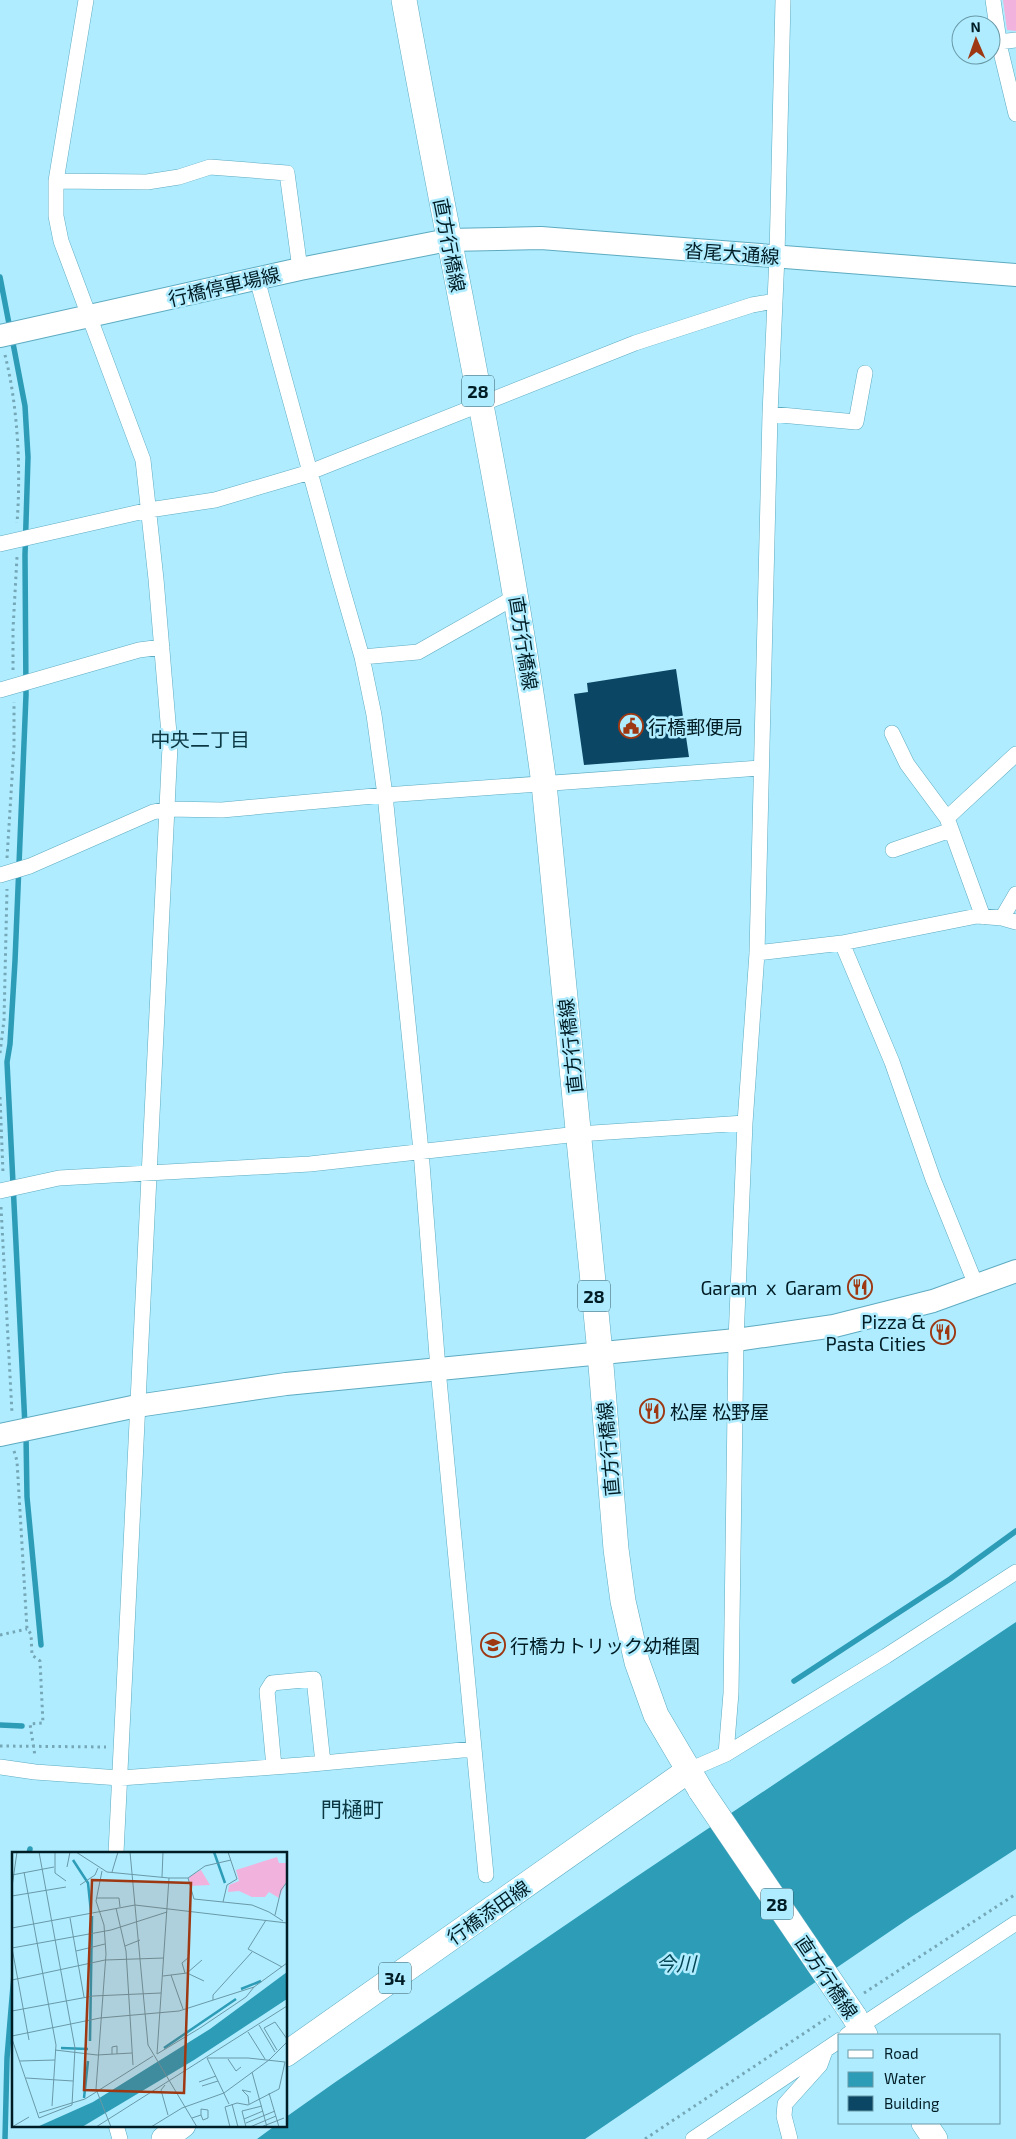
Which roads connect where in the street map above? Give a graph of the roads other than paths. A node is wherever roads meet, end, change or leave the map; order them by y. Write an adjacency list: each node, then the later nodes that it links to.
1 (86, 0): 10 (street)
2 (404, 0): 11 (main road, 直方行橋線 / 28)
3 (783, 0): 12 (street)
4 (993, 0): 5 (street)
5 (995, 15)
6 (1016, 40): 7 (street)
7 (1001, 42)
8 (1001, 50): 9 (street)
9 (1016, 114)
10 (56, 181): 13 (street); 17 (street)
11 (448, 240): 12 (street, 沓尾大通線); 13 (street, 行橋停車場線); 20 (main road, 直方行橋線 / 28)
12 (777, 256): 14 (street, 沓尾大通線); 16 (street)
13 (300, 269): 15 (street, 行橋停車場線)
14 (1016, 275)
15 (258, 279): 17 (street, 行橋停車場線); 22 (street)
16 (775, 301): 20 (street); 21 (street)
17 (89, 316): 18 (street, 行橋停車場線); 23 (street)
18 (0, 336)
19 (866, 373): 21 (street)
20 (481, 404): 22 (street); 25 (main road, 直方行橋線 / 28)
21 (770, 414): 31 (street)
22 (310, 472): 23 (street); 27 (street)
23 (149, 510): 24 (street); 26 (street)
24 (0, 544)
25 (517, 596): 27 (street); 32 (main road, 直方行橋線 / 28)
26 (162, 647): 28 (street); 34 (street)
27 (362, 657): 33 (street)
28 (0, 690)
29 (892, 733): 35 (street)
30 (1016, 754): 35 (street)
31 (760, 768): 32 (street); 42 (street)
32 (544, 784): 33 (street); 44 (main road, 直方行橋線 / 28)
33 (385, 795): 34 (street); 45 (street)
34 (168, 809): 37 (street); 46 (street)
35 (949, 824): 36 (street); 39 (street)
36 (893, 850)
37 (0, 875)
38 (1016, 894): 40 (street)
39 (983, 917): 40 (street); 41 (street)
40 (1009, 920)
41 (842, 943): 42 (street); 49 (street)
42 (758, 953): 43 (street)
43 (745, 1123): 44 (street); 50 (street)
44 (578, 1134): 45 (street); 51 (main road, 直方行橋線 / 28)
45 (421, 1151): 46 (street); 52 (street)
46 (150, 1174): 47 (street); 53 (street)
47 (0, 1191)
48 (1016, 1271): 49 (street)
49 (976, 1285): 50 (street)
50 (736, 1340): 51 (street); 57 (street)
51 (600, 1353): 52 (street); 62 (main road, 直方行橋線 / 28)
52 (438, 1369): 53 (street); 56 (street)
53 (137, 1406): 54 (street); 61 (street)
54 (0, 1435)
55 (1016, 1572): 57 (street)
56 (473, 1750): 58 (street); 64 (street)
57 (726, 1754): 62 (street)
58 (323, 1763): 60 (street); 60 (street)
59 (0, 1767): 61 (street)
60 (274, 1767): 61 (street)
61 (120, 1778): 63 (street)
62 (695, 1780): 66 (main road, 直方行橋線 / 28, bridge); 69 (main road, 行橋添田線 / 34)
63 (116, 1852)
64 (486, 1875)
65 (1016, 1923): 66 (street)
66 (853, 2031)
67 (838, 2042): 68 (street)
68 (826, 2050): 75 (street); 76 (street)
69 (288, 2053)
70 (925, 2124): 77 (main road)
71 (116, 2126): 73 (street)
72 (182, 2126): 74 (main road)
73 (120, 2139)
74 (164, 2139)
75 (693, 2139)
76 (790, 2139)
77 (935, 2139)

